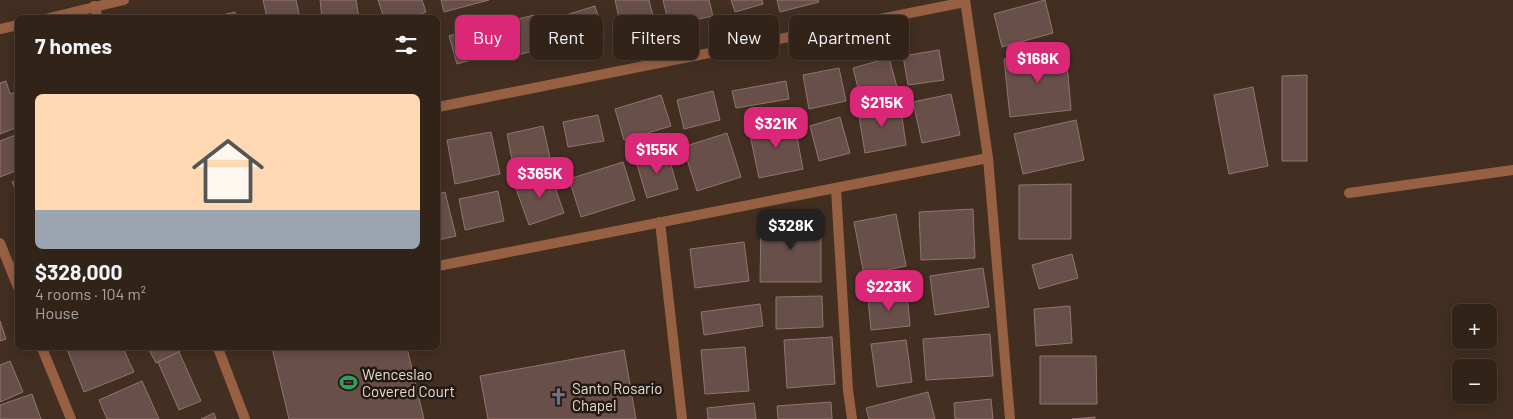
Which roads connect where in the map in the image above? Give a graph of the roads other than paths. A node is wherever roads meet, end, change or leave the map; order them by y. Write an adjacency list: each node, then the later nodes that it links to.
1 (124, 0): 3 (street)
2 (965, 1): 8 (street); 9 (street)
3 (94, 6): 4 (street); 5 (street)
4 (60, 15)
5 (97, 15)
6 (15, 26): 7 (street)
7 (0, 30)
8 (440, 107)
9 (988, 158): 11 (street); 23 (street)
10 (1513, 170): 12 (street)
11 (836, 189): 13 (street); 22 (street)
12 (1349, 193)
13 (660, 222): 15 (street); 21 (street)
14 (0, 243): 16 (street)
15 (440, 266)
16 (15, 280)
17 (43, 350): 19 (street)
18 (219, 350): 20 (street)
19 (70, 419)
20 (245, 419)
21 (682, 419)
22 (852, 419)
23 (1010, 419)

